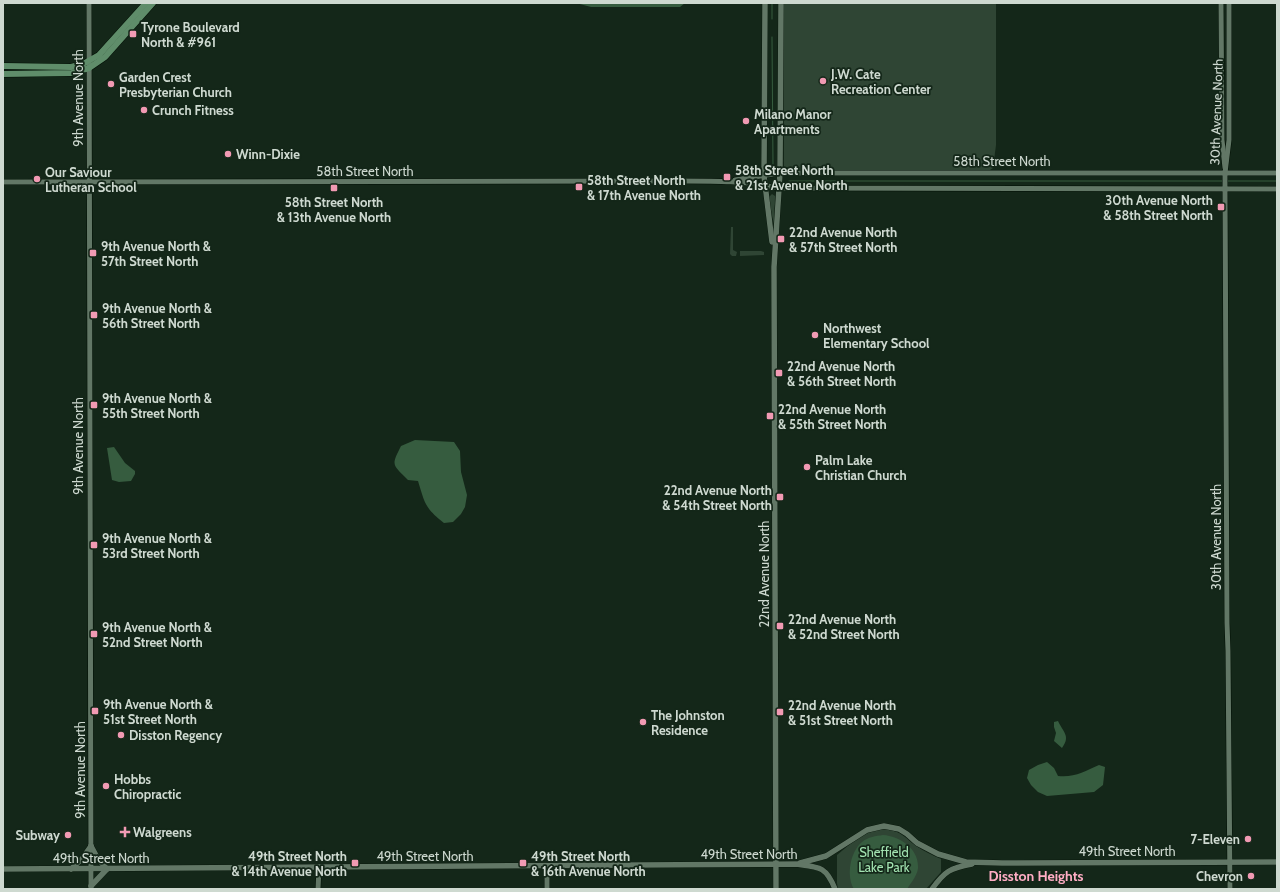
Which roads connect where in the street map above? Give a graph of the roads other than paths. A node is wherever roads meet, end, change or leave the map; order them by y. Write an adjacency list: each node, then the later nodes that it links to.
1 (89, 3): 8 (street, 9th Avenue North)
2 (146, 3): 8 (main road)
3 (153, 3): 10 (main road)
4 (765, 3): 15 (main road, 22nd Avenue North)
5 (781, 3): 13 (main road, 22nd Avenue North)
6 (1221, 3): 14 (street, 30th Avenue North)
7 (1229, 3): 14 (street, 30th Avenue North)
8 (89, 61): 9 (main road); 10 (street, 9th Avenue North)
9 (3, 66)
10 (89, 68): 11 (main road); 18 (street, 9th Avenue North)
11 (3, 74)
12 (1277, 172): 14 (street, 58th Street North)
13 (780, 173): 14 (street, 58th Street North); 15 (street, 58th Street North); 20 (main road, 22nd Avenue North)
14 (1225, 174): 21 (street, 30th Avenue North)
15 (764, 176): 16 (street, 58th Street North); 19 (main road, 22nd Avenue North)
16 (728, 181): 18 (street, 58th Street North); 19 (street, 58th Street North)
17 (3, 182): 18 (street, 58th Street North)
18 (89, 182): 24 (street, 9th Avenue North)
19 (765, 185): 20 (street, 58th Street North); 23 (main road, 22nd Avenue North)
20 (779, 188): 21 (street, 58th Street North); 23 (main road, 22nd Avenue North)
21 (1225, 188): 22 (street, 58th Street North); 25 (street, 30th Avenue North)
22 (1277, 189)
23 (774, 258): 29 (main road, 22nd Avenue North)
24 (91, 846): 33 (main road); 34 (street, 9th Avenue North); 35 (main road)
25 (1230, 861): 26 (main road, 49th Street North); 27 (main road, 49th Street North); 42 (street, 30th Avenue North)
26 (1277, 862)
27 (978, 863): 28 (main road, 49th Street North); 41 (main road, 49th Street North)
28 (796, 864): 29 (main road, 49th Street North); 40 (main road, 49th Street North)
29 (776, 865): 30 (main road, 49th Street North); 39 (main road, 22nd Avenue North)
30 (547, 866): 31 (main road, 49th Street North); 38 (street)
31 (318, 867): 35 (main road, 49th Street North); 37 (street)
32 (3, 869): 33 (main road, 49th Street North)
33 (71, 869): 34 (main road, 49th Street North)
34 (91, 869): 35 (main road, 49th Street North); 36 (street, 9th Avenue North)
35 (107, 869): 36 (main road)
36 (91, 888)
37 (318, 889)
38 (547, 889)
39 (776, 889)
40 (835, 889)
41 (932, 889)
42 (1230, 889)

